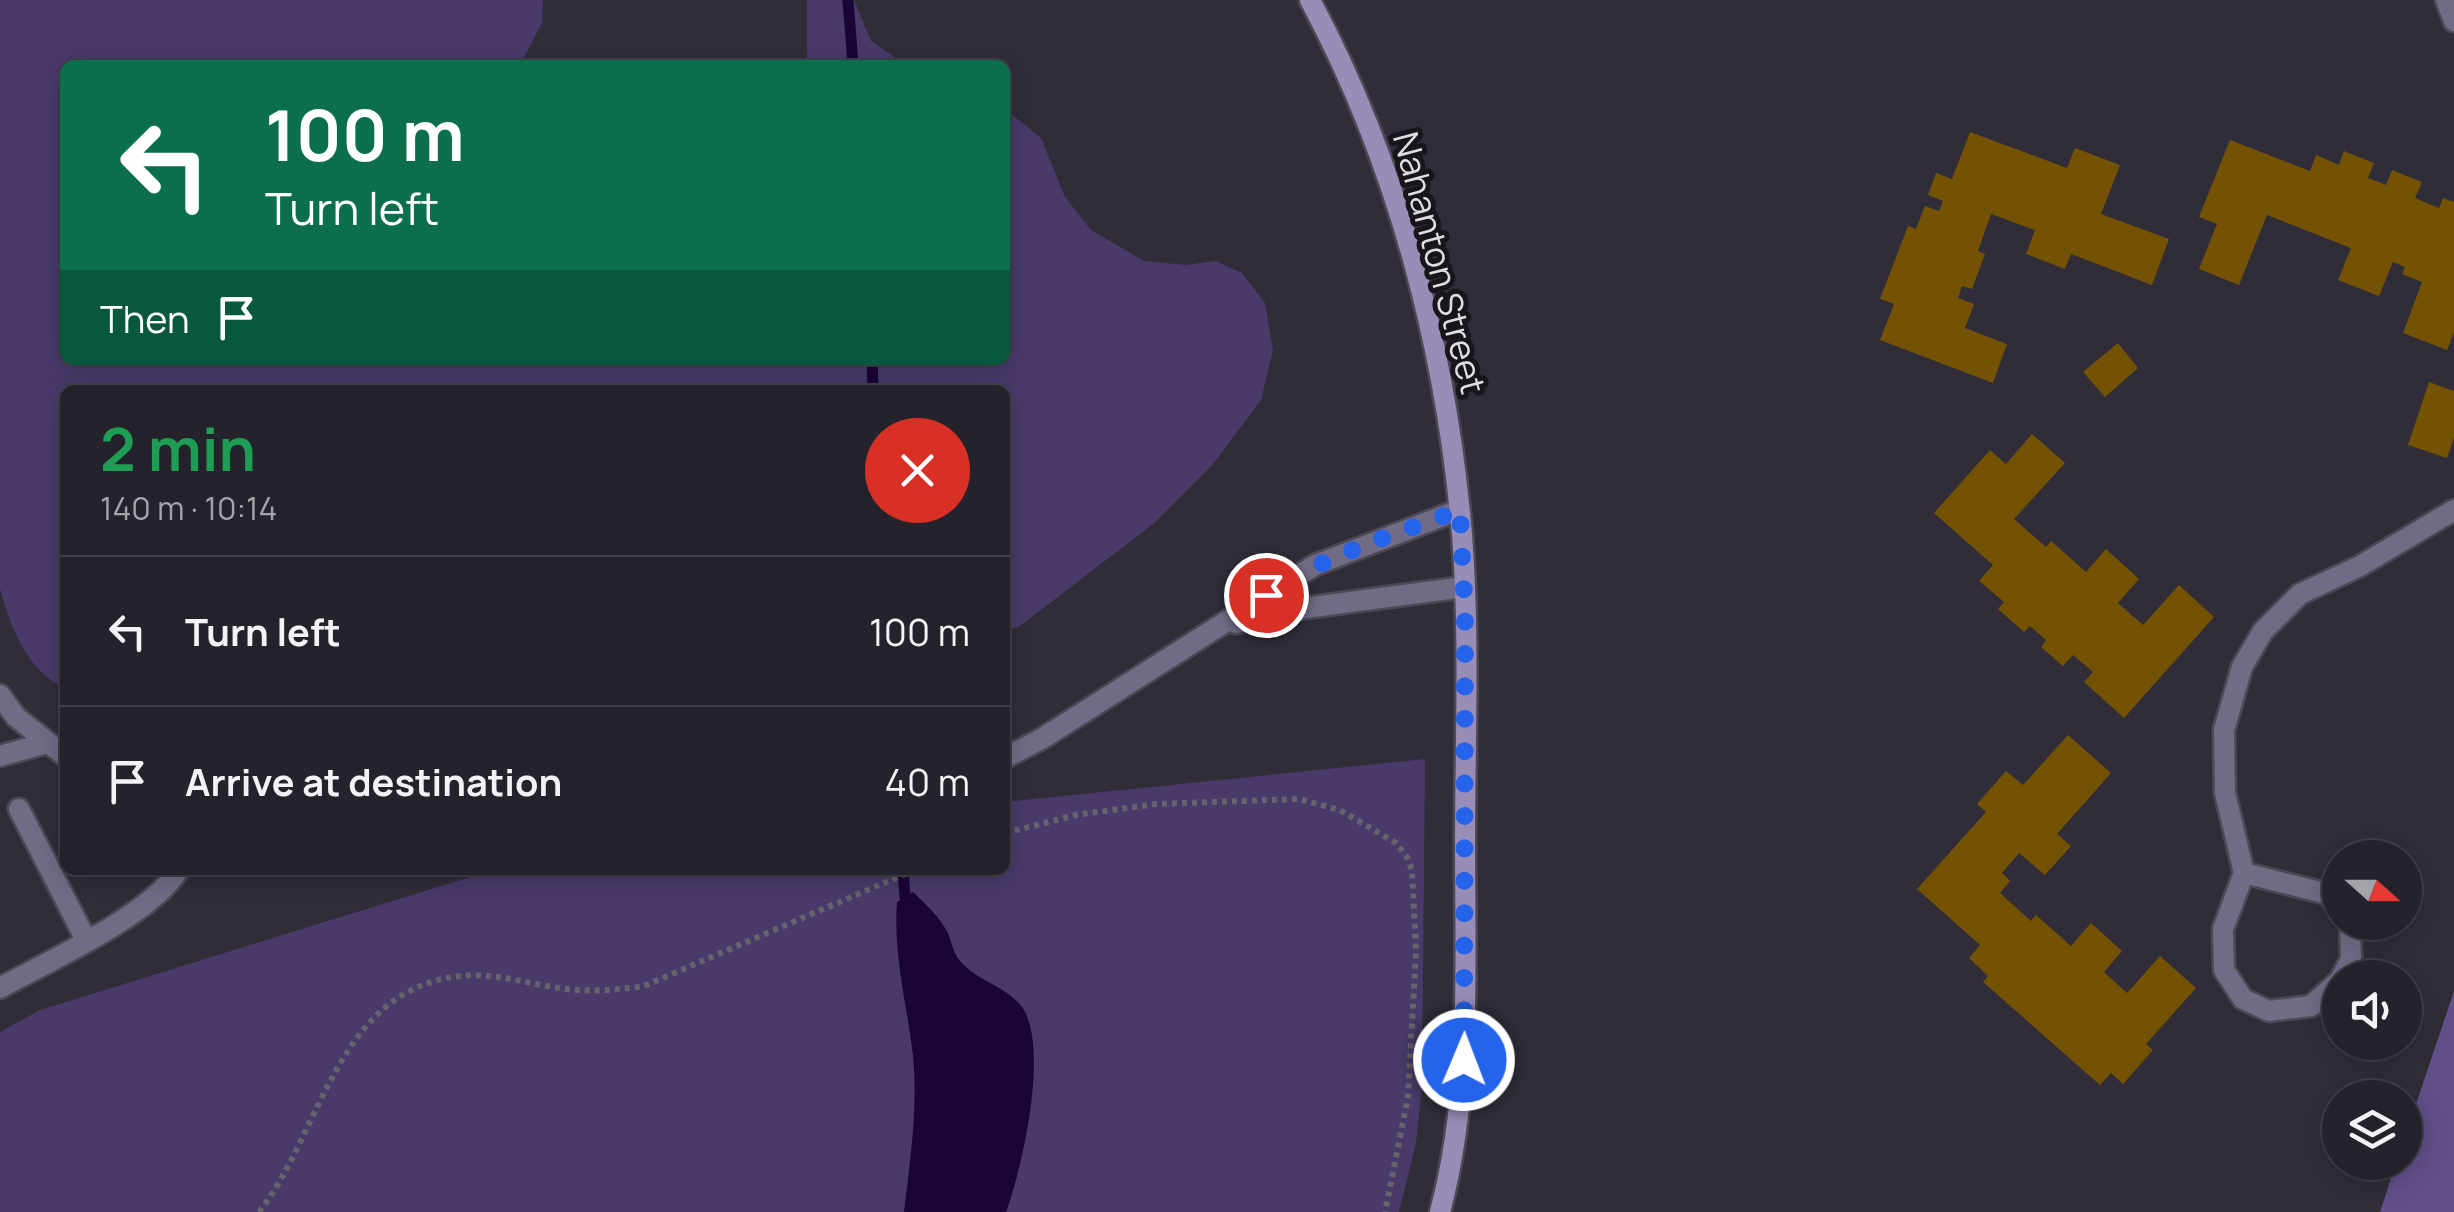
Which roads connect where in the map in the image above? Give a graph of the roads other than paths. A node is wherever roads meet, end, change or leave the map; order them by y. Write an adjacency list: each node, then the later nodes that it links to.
1 (1310, 0): 4 (main road, Nahanton Street)
2 (2446, 0): 3 (lane)
3 (2454, 21)
4 (1460, 510): 6 (main road, Nahanton Street); 7 (lane)
5 (2454, 510): 13 (lane)
6 (1464, 587): 7 (lane); 19 (main road, Nahanton Street)
7 (1206, 635): 10 (lane)
8 (0, 694): 9 (lane)
9 (56, 750): 11 (lane)
10 (1010, 755)
11 (0, 756)
12 (19, 810): 16 (lane)
13 (2244, 873): 15 (lane); 18 (lane)
14 (175, 875): 16 (lane)
15 (2322, 892)
16 (86, 940): 17 (lane)
17 (1, 985)
18 (2322, 996)
19 (1440, 1212)

